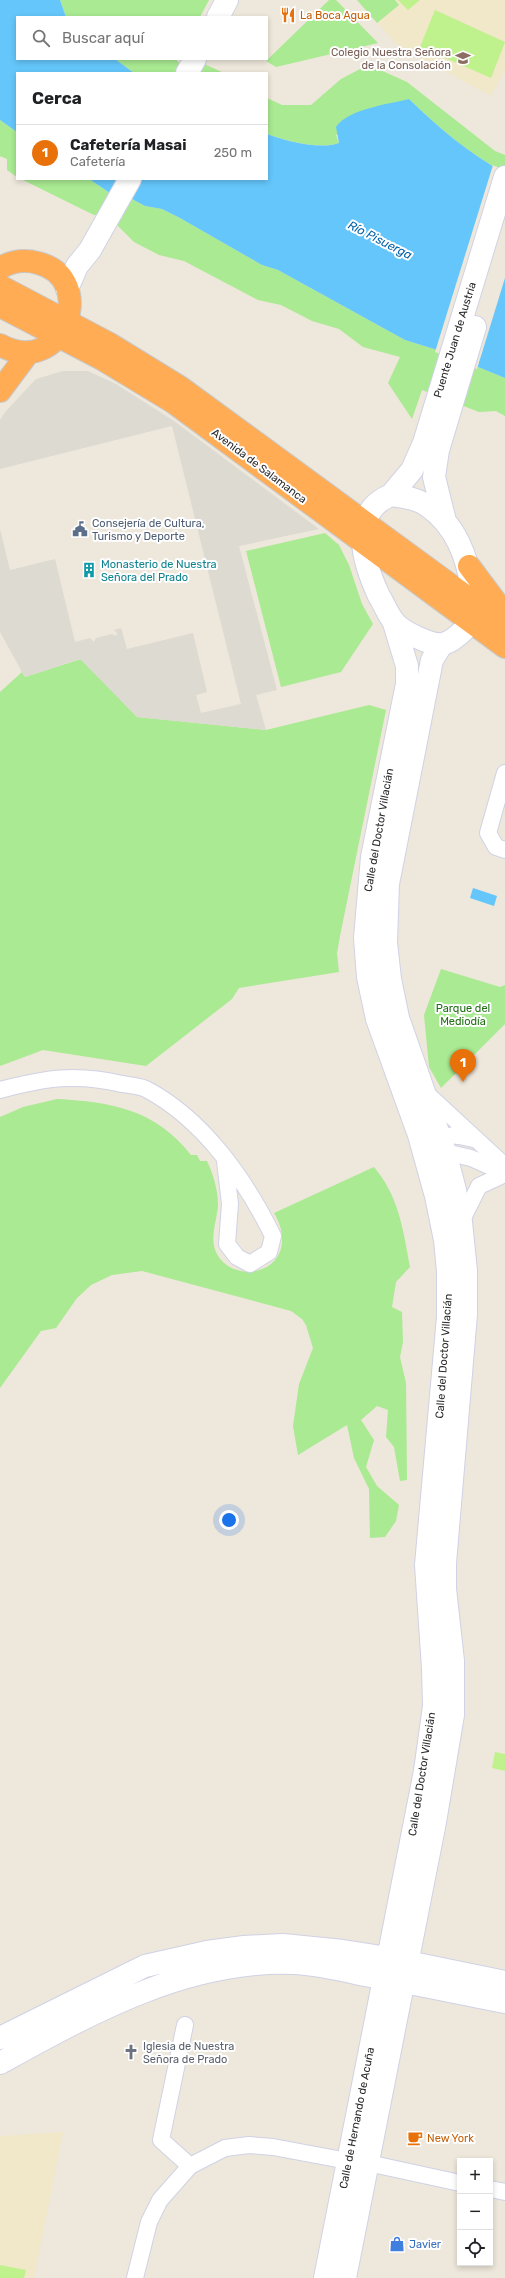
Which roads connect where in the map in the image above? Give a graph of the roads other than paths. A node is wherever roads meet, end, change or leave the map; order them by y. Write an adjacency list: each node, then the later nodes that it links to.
1 (227, 0): 2 (street)
2 (219, 16)
3 (505, 177): 14 (street, Puente Juan de Austria)
4 (129, 180): 8 (street)
5 (505, 228): 14 (street, Puente Juan de Austria)
6 (0, 268): 8 (highway)
7 (0, 286): 10 (highway, Avenida de Salamanca)
8 (67, 289): 10 (highway)
9 (0, 306): 10 (highway, Avenida de Salamanca)
10 (63, 329): 12 (highway); 17 (highway, Avenida de Salamanca)
11 (0, 346): 12 (highway)
12 (29, 352): 13 (highway)
13 (0, 391)
14 (435, 434): 15 (street, Puente Juan de Austria); 16 (street, Puente Juan de Austria)
15 (390, 495): 16 (street); 17 (street, Puente Juan de Austria)
16 (445, 521): 18 (street)
17 (364, 531): 19 (highway, Avenida de Salamanca); 21 (street, Calle del Doctor Villacián)
18 (469, 566): 19 (street); 20 (highway)
19 (473, 612): 22 (highway, Avenida de Salamanca); 23 (street); 24 (highway, Avenida de Salamanca)
20 (505, 614)
21 (394, 623): 23 (street); 29 (street, Calle del Doctor Villacián)
22 (505, 625)
23 (442, 644): 28 (street, Calle del Doctor Villacián)
24 (505, 648)
25 (505, 773): 26 (street)
26 (505, 850)
27 (0, 1090): 31 (street)
28 (424, 1092): 29 (street, Calle del Doctor Villacián); 30 (street)
29 (433, 1146): 30 (street); 30 (street); 35 (street, Calle del Doctor Villacián); 36 (street, Calle del Doctor Villacián)
30 (484, 1151): 32 (street); 33 (street); 34 (street)
31 (225, 1161): 31 (street)
32 (505, 1166)
33 (505, 1174): 34 (street)
34 (479, 1186): 35 (street)
35 (461, 1222): 36 (street, Calle del Doctor Villacián)
36 (396, 1970): 37 (street); 38 (street); 40 (street); 41 (street); 42 (street, Calle de Hernando de Acuña)
37 (505, 1982)
38 (505, 2002)
39 (185, 2025): 43 (street)
40 (0, 2038)
41 (0, 2063)
42 (358, 2162): 43 (street); 44 (street); 48 (street, Calle de Hernando de Acuña); 49 (street, Calle de Hernando de Acuña)
43 (190, 2166): 47 (street)
44 (457, 2182)
45 (493, 2190): 46 (street)
46 (505, 2192)
47 (136, 2278)
48 (325, 2278)
49 (345, 2278)

